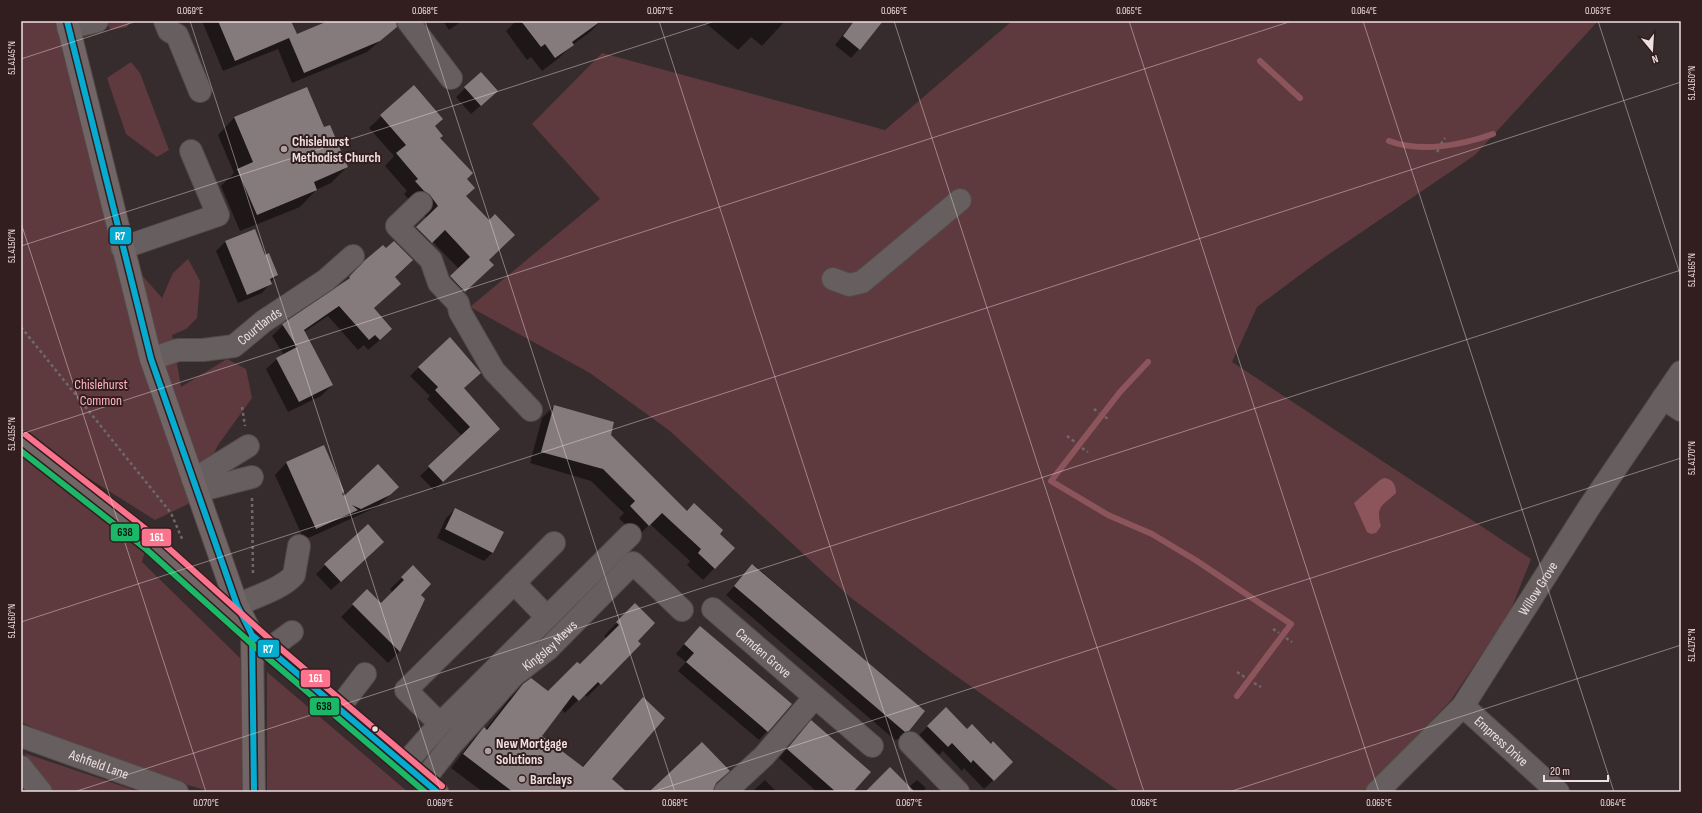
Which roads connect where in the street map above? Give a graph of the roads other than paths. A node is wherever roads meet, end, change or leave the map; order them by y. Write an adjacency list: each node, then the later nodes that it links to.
1 (97, 21): 4 (street)
2 (165, 21): 6 (street)
3 (408, 21): 5 (street)
4 (68, 24): 10 (main road)
5 (451, 78)
6 (200, 91)
7 (191, 151): 10 (street)
8 (960, 200): 12 (street)
9 (421, 203): 16 (street)
10 (122, 248): 13 (main road)
11 (353, 256): 13 (street, Courtlands)
12 (833, 279)
13 (151, 359): 21 (main road)
14 (1681, 372): 15 (street, Willow Grove)
15 (1663, 398): 17 (street); 35 (street, Willow Grove)
16 (531, 410)
17 (1681, 410)
18 (21, 441): 31 (main road)
19 (248, 446): 21 (street)
20 (252, 477): 21 (street)
21 (195, 486): 26 (main road)
22 (630, 535): 29 (street)
23 (554, 543): 25 (street)
24 (299, 546): 26 (street)
25 (514, 583): 29 (street); 37 (street)
26 (237, 605): 31 (main road)
27 (713, 609): 34 (street, Camden Grove)
28 (682, 610): 43 (street, Kingsley Mews)
29 (547, 617): 37 (street)
30 (292, 632): 32 (street)
31 (252, 635): 32 (main road); 46 (main road)
32 (269, 649): 36 (main road)
33 (365, 674): 36 (street)
34 (815, 697): 40 (street, Camden Grove); 47 (street)
35 (1463, 706): 49 (street, Willow Grove); 50 (street, Empress Drive)
36 (338, 709): 41 (main road)
37 (440, 724): 41 (street)
38 (21, 736): 45 (street, Ashfield Lane)
39 (910, 742): 48 (street)
40 (872, 746)
41 (404, 765): 43 (main road)
42 (21, 767): 44 (street)
43 (430, 786)
44 (41, 792)
45 (177, 792)
46 (254, 792)
47 (725, 792)
48 (958, 792)
49 (1377, 792)
50 (1558, 792)

